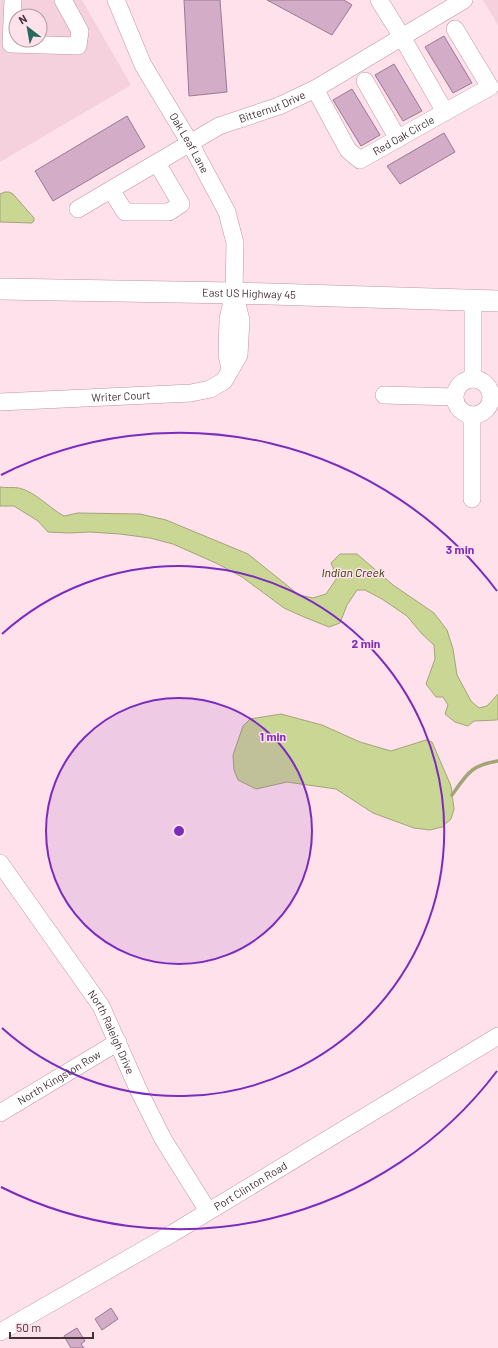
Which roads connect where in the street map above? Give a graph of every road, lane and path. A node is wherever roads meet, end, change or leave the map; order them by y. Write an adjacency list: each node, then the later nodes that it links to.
1 (13, 0): 2 (street)
2 (63, 0)
3 (379, 0): 7 (street, Red Oak Circle)
4 (464, 0): 7 (street, Bitternut Drive)
5 (121, 2): 12 (street, Oak Leaf Lane)
6 (456, 29): 10 (street)
7 (402, 37): 9 (street, Bitternut Drive); 10 (street, Red Oak Circle)
8 (365, 81): 11 (street)
9 (315, 89): 11 (street, Red Oak Circle); 12 (street, Bitternut Drive)
10 (445, 112): 11 (street, Red Oak Circle)
11 (398, 139)
12 (190, 143): 13 (street, Bitternut Drive); 17 (street, Oak Leaf Lane)
13 (157, 163): 14 (street, Bitternut Drive); 14 (street)
14 (112, 190): 15 (street, Bitternut Drive)
15 (78, 209)
16 (0, 289): 17 (main road, East US Highway 45)
17 (234, 294): 18 (main road, East US Highway 45); 24 (street, Writer Court)
18 (473, 301): 19 (main road, East US Highway 45); 20 (street)
19 (498, 301)
20 (473, 379): 22 (street); 23 (street)
21 (384, 395): 22 (street)
22 (454, 397): 25 (street)
23 (495, 397): 25 (street)
24 (0, 402)
25 (472, 415): 26 (street)
26 (472, 498)
27 (0, 863): 29 (street, North Raleigh Drive)
28 (498, 1037): 31 (street, Port Clinton Road)
29 (118, 1042): 30 (street, North Kingston Row); 31 (street, North Raleigh Drive)
30 (0, 1112)
31 (208, 1211): 32 (street, Port Clinton Road)
32 (0, 1332)

